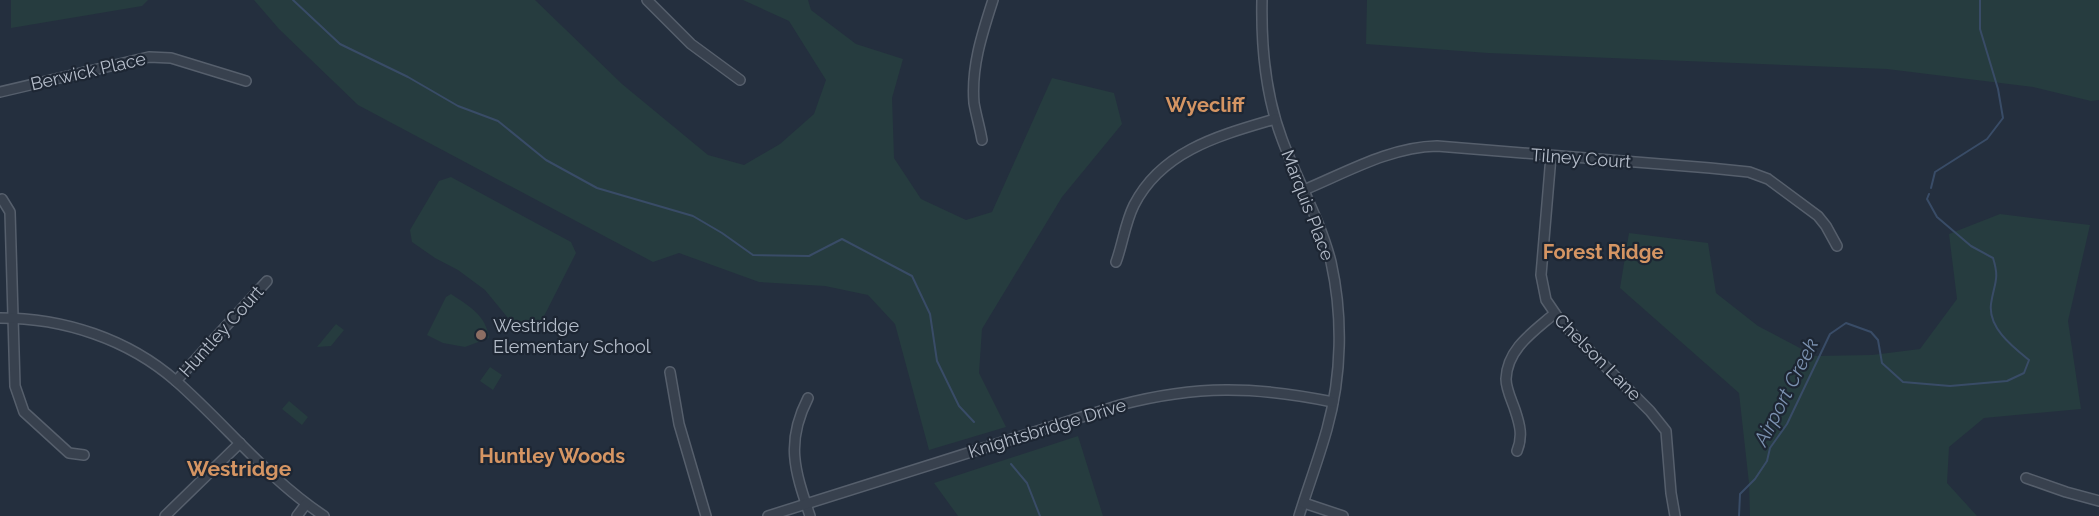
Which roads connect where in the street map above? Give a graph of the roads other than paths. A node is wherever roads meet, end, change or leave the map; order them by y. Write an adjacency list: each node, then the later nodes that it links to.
1 (647, 0): 4 (street)
2 (993, 0): 8 (street)
3 (1262, 0): 7 (street, Marquis Place)
4 (740, 80)
5 (246, 81): 6 (street, Berwick Place)
6 (0, 92)
7 (1275, 119): 10 (street, Marquis Place); 13 (street)
8 (982, 140)
9 (1551, 156): 10 (street, Tilney Court); 12 (street, Tilney Court); 15 (street, Chelson Lane)
10 (1304, 190): 21 (street, Marquis Place)
11 (2, 200): 17 (street)
12 (1837, 246)
13 (1116, 262)
14 (267, 281): 19 (street, Huntley Court)
15 (1554, 314): 23 (street); 38 (street, Chelson Lane)
16 (0, 318): 17 (street)
17 (13, 318): 19 (street); 24 (street)
18 (670, 372): 33 (street)
19 (176, 381): 22 (street)
20 (808, 398): 29 (street)
21 (1333, 402): 27 (street, Marquis Place); 29 (street, Knightsbridge Drive)
22 (240, 443): 28 (street); 30 (street)
23 (1517, 451)
24 (84, 455)
25 (2026, 478): 26 (street)
26 (2099, 501)
27 (1304, 503): 36 (street, Marquis Place); 37 (street)
28 (306, 504): 31 (street); 32 (street)
29 (806, 504): 34 (street, Knightsbridge Drive); 35 (street)
30 (165, 516)
31 (297, 516)
32 (324, 516)
33 (705, 516)
34 (768, 516)
35 (810, 516)
36 (1299, 516)
37 (1343, 516)
38 (1675, 516)

